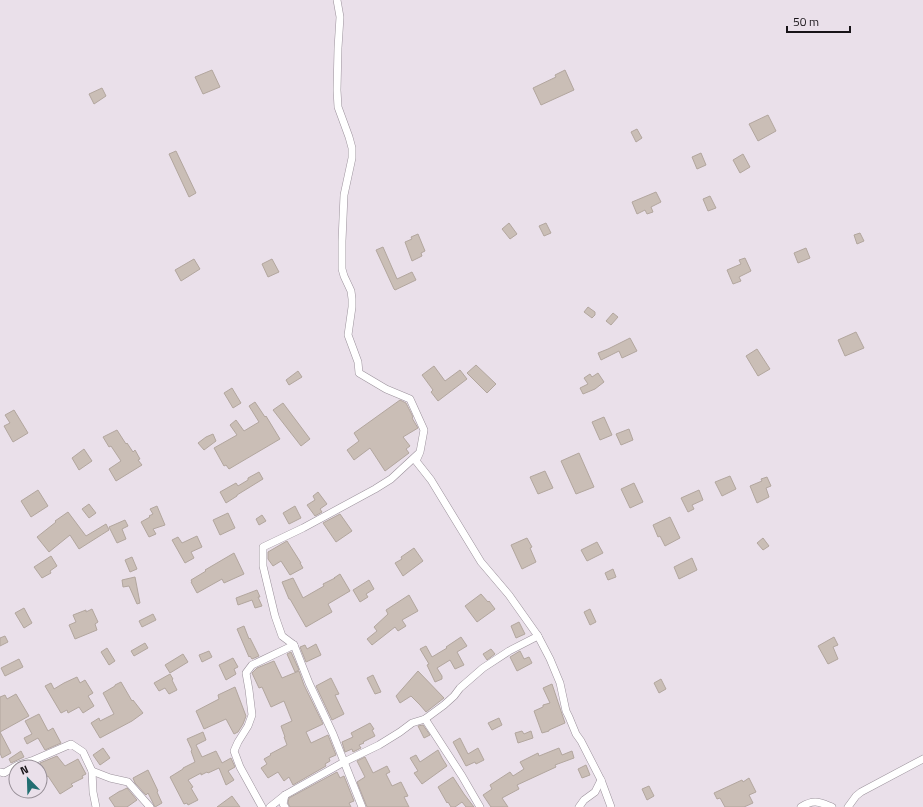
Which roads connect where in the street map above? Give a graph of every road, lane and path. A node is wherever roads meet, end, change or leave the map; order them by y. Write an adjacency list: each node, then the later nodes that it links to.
1 (338, 0): 2 (street)
2 (420, 452): 3 (street); 4 (street)
3 (538, 636): 5 (street); 10 (street)
4 (294, 645): 7 (street); 14 (street)
5 (425, 719): 7 (street); 18 (street)
6 (923, 759): 23 (street)
7 (344, 762): 11 (street); 17 (street)
8 (92, 771): 9 (street); 12 (street); 13 (street)
9 (0, 772)
10 (601, 780): 19 (street); 20 (street)
11 (286, 795): 15 (street); 16 (street)
12 (96, 807)
13 (150, 807)
14 (262, 807)
15 (270, 807)
16 (285, 807)
17 (362, 807)
18 (480, 807)
19 (579, 807)
20 (611, 807)
21 (801, 807): 22 (street)
22 (832, 807)
23 (848, 807)

